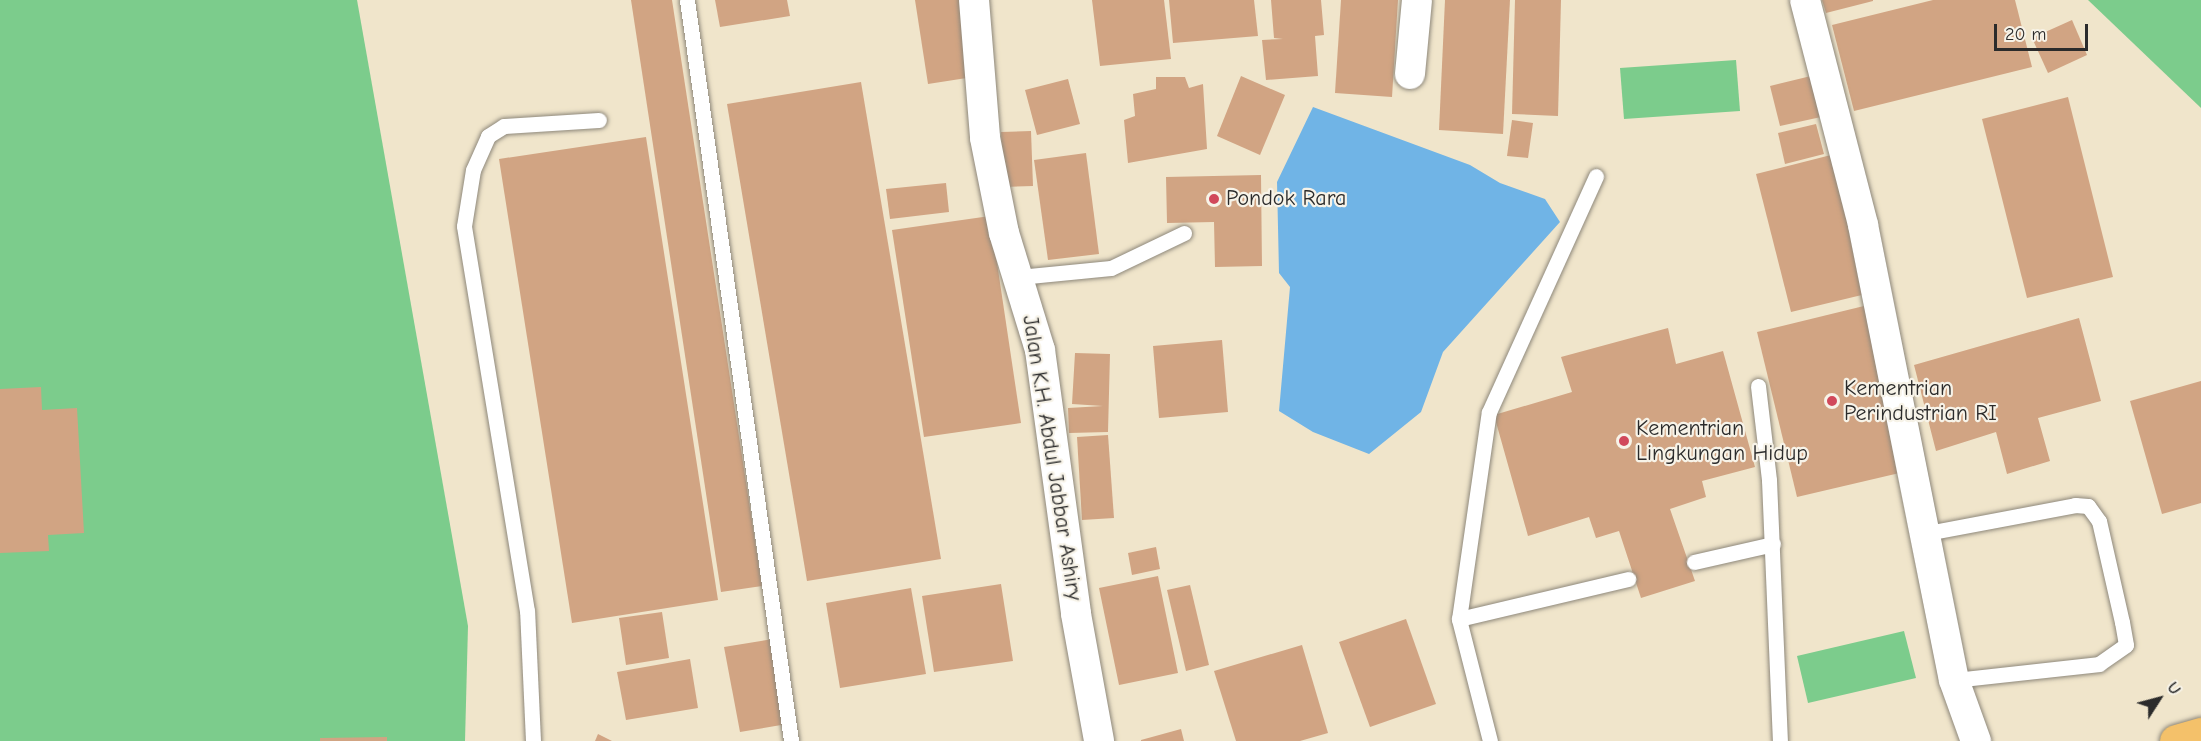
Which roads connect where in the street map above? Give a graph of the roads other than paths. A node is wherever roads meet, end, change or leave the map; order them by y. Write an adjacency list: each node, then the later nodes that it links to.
1 (687, 0): 19 (lane)
2 (974, 0): 9 (street, Jalan K.H. Abdul Jabbar Ashiry)
3 (1417, 0): 5 (street)
4 (1805, 0): 11 (street)
5 (1410, 74)
6 (599, 120): 18 (lane)
7 (1596, 176): 15 (lane)
8 (1184, 233): 9 (lane)
9 (1019, 277): 20 (street, Jalan K.H. Abdul Jabbar Ashiry)
10 (1758, 386): 12 (lane)
11 (1922, 534): 16 (street); 16 (lane)
12 (1773, 544): 13 (lane); 22 (lane)
13 (1694, 562)
14 (1628, 579): 15 (lane)
15 (1459, 619): 21 (lane)
16 (1954, 680): 23 (street)
17 (2201, 734): 24 (highway)
18 (533, 741)
19 (791, 741)
20 (1099, 741)
21 (1490, 741)
22 (1780, 741)
23 (1976, 741)
24 (2176, 741)

